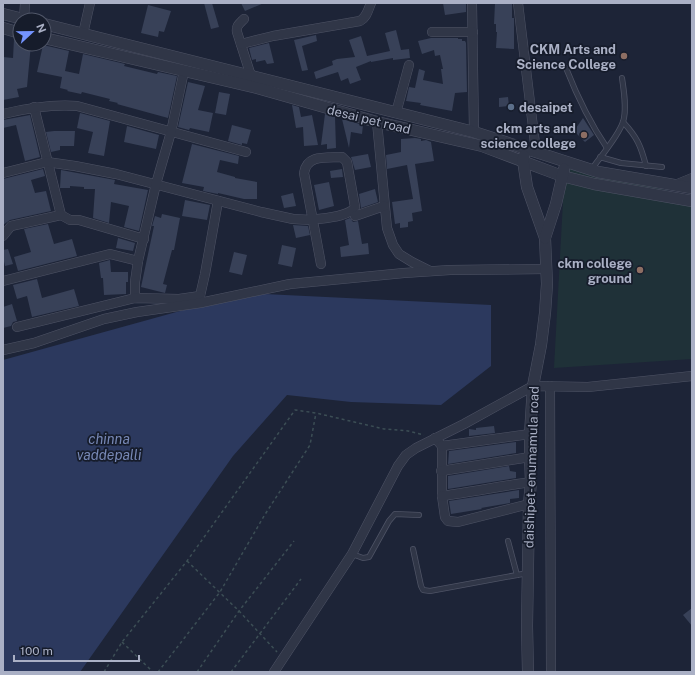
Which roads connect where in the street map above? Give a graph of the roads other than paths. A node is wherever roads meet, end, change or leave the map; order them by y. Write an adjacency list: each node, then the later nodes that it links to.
1 (90, 3): 9 (street)
2 (371, 3): 11 (street)
3 (472, 3): 8 (street)
4 (518, 3): 27 (street)
5 (244, 19): 11 (street)
6 (52, 26): 9 (street, desai pet road)
7 (432, 32): 8 (street)
8 (473, 32): 23 (street)
9 (83, 34): 15 (street, desai pet road)
10 (52, 40): 14 (street, desai pet road)
11 (241, 44): 15 (street)
12 (409, 65): 18 (street)
13 (566, 68): 24 (lane)
14 (184, 71): 20 (street, desai pet road); 22 (street)
15 (251, 76): 18 (street, desai pet road)
16 (622, 78): 21 (lane)
17 (34, 107): 19 (street); 22 (street); 30 (street)
18 (396, 113): 23 (street, desai pet road)
19 (3, 114)
20 (377, 122): 29 (street, desai pet road); 43 (street)
21 (623, 122): 24 (lane); 32 (lane)
22 (171, 132): 26 (street); 38 (street)
23 (474, 132): 25 (street, desai pet road)
24 (607, 148): 28 (lane)
25 (525, 149): 27 (street, desai pet road); 29 (street, daishipet- enumamula road)
26 (246, 152)
27 (536, 152): 31 (street, desai pet road)
28 (600, 157): 32 (lane); 34 (lane)
29 (523, 160): 36 (street, desai pet road); 48 (street, daishipet- enumamula road)
30 (47, 162): 35 (street); 38 (street); 44 (street)
31 (566, 162): 34 (street, desai pet road); 36 (street, daishipet- enumamula road)
32 (646, 166): 33 (lane)
33 (662, 168)
34 (591, 170): 39 (street, desai pet road)
35 (3, 173)
36 (562, 176): 42 (street, desai pet road); 48 (street, daishipet- enumamula road)
37 (692, 178): 39 (street)
38 (156, 184): 41 (street); 49 (street)
39 (675, 185): 40 (street, desai pet road)
40 (692, 188)
41 (218, 201): 46 (street); 56 (street)
42 (692, 201)
43 (384, 206): 45 (street); 53 (street)
44 (60, 215): 47 (street); 49 (street)
45 (355, 216)
46 (314, 220): 46 (street); 51 (street)
47 (3, 236)
48 (546, 238): 52 (street, daishipet- enumamula road)
49 (144, 239): 50 (street)
50 (138, 261): 54 (street); 55 (street)
51 (321, 264)
52 (546, 269): 53 (street); 60 (street, daishipet- enumamula road)
53 (431, 272): 56 (street)
54 (3, 281)
55 (135, 298): 56 (street); 57 (street)
56 (200, 300): 58 (street)
57 (17, 327)
58 (3, 350)
59 (692, 376): 61 (street)
60 (533, 386): 61 (street); 62 (street, daishipet- enumamula road); 63 (street)
61 (550, 386): 78 (street)
62 (530, 434): 64 (street); 65 (street, daishipet- enumamula road)
63 (435, 438): 64 (street); 73 (street)
64 (442, 446): 66 (street)
65 (530, 457): 66 (street); 67 (street, daishipet- enumamula road)
66 (441, 471): 68 (street)
67 (531, 482): 68 (street); 69 (street, daishipet- enumamula road)
68 (442, 496): 69 (street)
69 (529, 504): 74 (street, daishipet- enumamula road)
70 (419, 515): 73 (lane)
71 (508, 541): 75 (lane)
72 (413, 549): 75 (lane)
73 (352, 554): 76 (street)
74 (528, 573): 75 (lane); 77 (street, daishipet- enumamula road)
75 (517, 575)
76 (276, 672)
77 (528, 672)
78 (551, 672)

